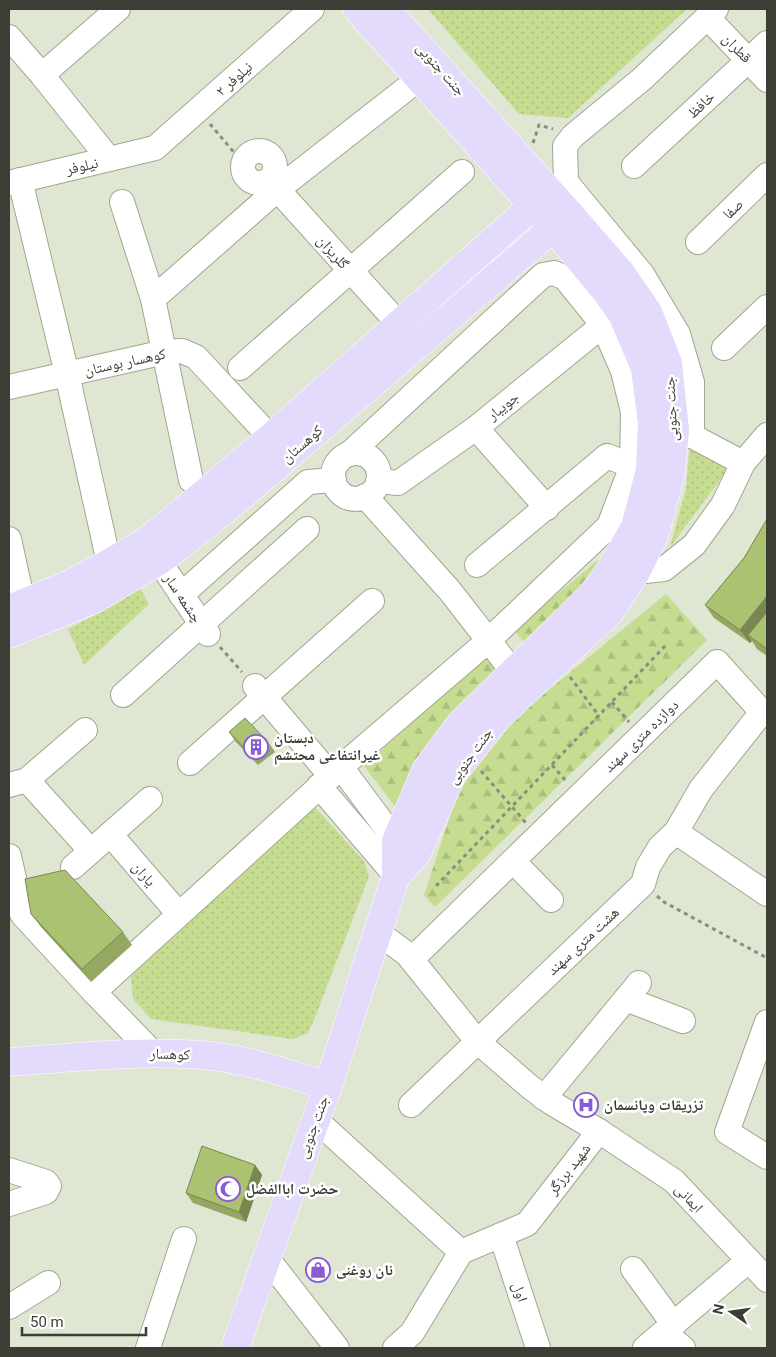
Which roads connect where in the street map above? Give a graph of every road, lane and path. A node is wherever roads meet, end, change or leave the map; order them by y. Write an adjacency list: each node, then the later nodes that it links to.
1 (118, 9): 9 (street)
2 (312, 9): 12 (street, نیلوفر ۲)
3 (357, 9): 10 (main road, جنت جنوبی)
4 (386, 9): 21 (main road, جنت جنوبی)
5 (712, 13): 8 (street, قطران); 37 (street)
6 (10, 41): 9 (street)
7 (767, 43): 8 (street, خافظ)
8 (749, 61): 11 (street, قطران); 16 (street, خافظ)
9 (42, 75): 14 (street)
10 (420, 78): 20 (street); 21 (main road, جنت جنوبی)
11 (767, 80)
12 (198, 110): 13 (street, نیلوفر ۲); 15 (path)
13 (155, 148): 14 (street, نیلوفر)
14 (109, 159): 19 (street, نیلوفر)
15 (243, 164): 20 (street)
16 (634, 166)
17 (462, 172): 25 (street)
18 (767, 175): 24 (street, صفا)
19 (14, 182): 34 (street)
20 (274, 184): 25 (street, گلریزان); 26 (street)
21 (541, 198): 23 (main road, جنت جنوبی); 29 (main road, کوهستان)
22 (122, 202): 26 (street)
23 (561, 221): 28 (main road, جنت جنوبی); 30 (main road, کوهستان); 37 (main road, جنت جنوبی)
24 (698, 242)
25 (351, 271): 29 (street, گلریزان); 33 (street)
26 (152, 299): 32 (street)
27 (767, 306): 31 (street)
28 (612, 320): 36 (street, جویبار); 40 (street); 42 (main road, جنت جنوبی)
29 (398, 323): 30 (main road); 39 (main road, کوهستان)
30 (417, 344): 39 (main road, کوهستان)
31 (724, 348)
32 (165, 352): 34 (street, کوهسار بوستان); 39 (street, کوهسار بوستان); 43 (street)
33 (240, 368)
34 (67, 374): 35 (street, کوهسار بوستان); 50 (street)
35 (9, 387)
36 (476, 428): 45 (street, جویبار); 46 (street)
37 (683, 433): 41 (street); 52 (main road, جنت جنوبی)
38 (767, 435): 41 (street)
39 (279, 447): 49 (main road, کوهستان)
40 (349, 454): 44 (street); 45 (street)
41 (743, 463): 52 (street)
42 (641, 468): 46 (street); 58 (street); 60 (main road, جنت جنوبی)
43 (191, 480)
44 (334, 480): 45 (street); 53 (street)
45 (371, 489): 58 (street)
46 (547, 508): 51 (street)
47 (307, 529): 56 (street)
48 (9, 539): 55 (street)
49 (166, 546): 50 (main road, کوهستان); 53 (street, چشمه سار); 57 (main road, کوهستان)
50 (109, 563): 55 (main road, کوهستان)
51 (477, 565)
52 (636, 572): 82 (main road, جنت جنوبی)
53 (181, 595): 56 (street, چشمه سار)
54 (372, 601): 62 (street)
55 (16, 606)
56 (204, 629): 62 (path); 63 (street)
57 (9, 634)
58 (489, 640): 60 (street); 70 (street)
59 (668, 644): 64 (path)
60 (513, 672): 77 (main road, جنت جنوبی)
61 (568, 674): 65 (path)
62 (260, 691): 68 (street); 70 (street)
63 (123, 695)
64 (612, 702): 65 (path); 67 (path)
65 (599, 716): 73 (path)
66 (85, 730): 71 (street)
67 (641, 736): 74 (street, دوازده متری سهند); 76 (street, دوازده متری سهند)
68 (190, 764)
69 (477, 766): 73 (path)
70 (330, 777): 77 (street); 82 (street); 87 (street)
71 (18, 782): 78 (street)
72 (150, 799): 75 (street)
73 (512, 807): 76 (path); 84 (path)
74 (676, 832): 83 (street, هشت متری سهند); 85 (street)
75 (110, 834): 78 (street); 87 (street, یاران)
76 (537, 837): 80 (street, دوازده متری سهند)
77 (396, 841): 82 (main road, جنت جنوبی)
78 (92, 851): 81 (street)
79 (9, 856): 91 (street)
80 (512, 861): 86 (street); 90 (street, دوازده متری سهند)
81 (73, 867)
82 (396, 876): 88 (main road, جنت جنوبی)
83 (642, 884): 89 (path); 94 (street, هشت متری سهند)
84 (436, 886)
85 (767, 894)
86 (551, 900)
87 (178, 913): 91 (street)
88 (377, 932): 90 (street, شهید برزگر); 97 (main road, جنت جنوبی)
89 (767, 958)
90 (412, 959): 94 (street, شهید برزگر)
91 (94, 992): 95 (street)
92 (683, 1021): 98 (street)
93 (767, 1022): 102 (street)
94 (477, 1041): 98 (street, شهید برزگر); 99 (street, هشت متری سهند)
95 (153, 1053): 96 (main road, کوهسار); 97 (main road, کوهسار)
96 (9, 1062)
97 (328, 1086): 100 (main road, جنت جنوبی)
98 (544, 1098): 101 (street, شهید برزگر)
99 (411, 1105)
100 (316, 1120): 107 (street); 108 (main road, جنت جنوبی)
101 (598, 1131): 105 (street, شهید برزگر); 109 (street, ایمانی)
102 (767, 1158)
103 (9, 1170): 104 (street)
104 (9, 1204)
105 (502, 1235): 107 (street, شهید برزگر); 119 (street, اول)
106 (184, 1239): 115 (street)
107 (461, 1252): 118 (street)
108 (267, 1258): 116 (main road, جنت جنوبی); 117 (street)
109 (748, 1261): 111 (street, ایمانی); 114 (street)
110 (634, 1269): 114 (street)
111 (767, 1280)
112 (48, 1283): 113 (street)
113 (9, 1307)
114 (669, 1329): 120 (street); 121 (street)
115 (148, 1348)
116 (235, 1348)
117 (337, 1348)
118 (395, 1348)
119 (538, 1348)
120 (645, 1348)
121 (683, 1348)

